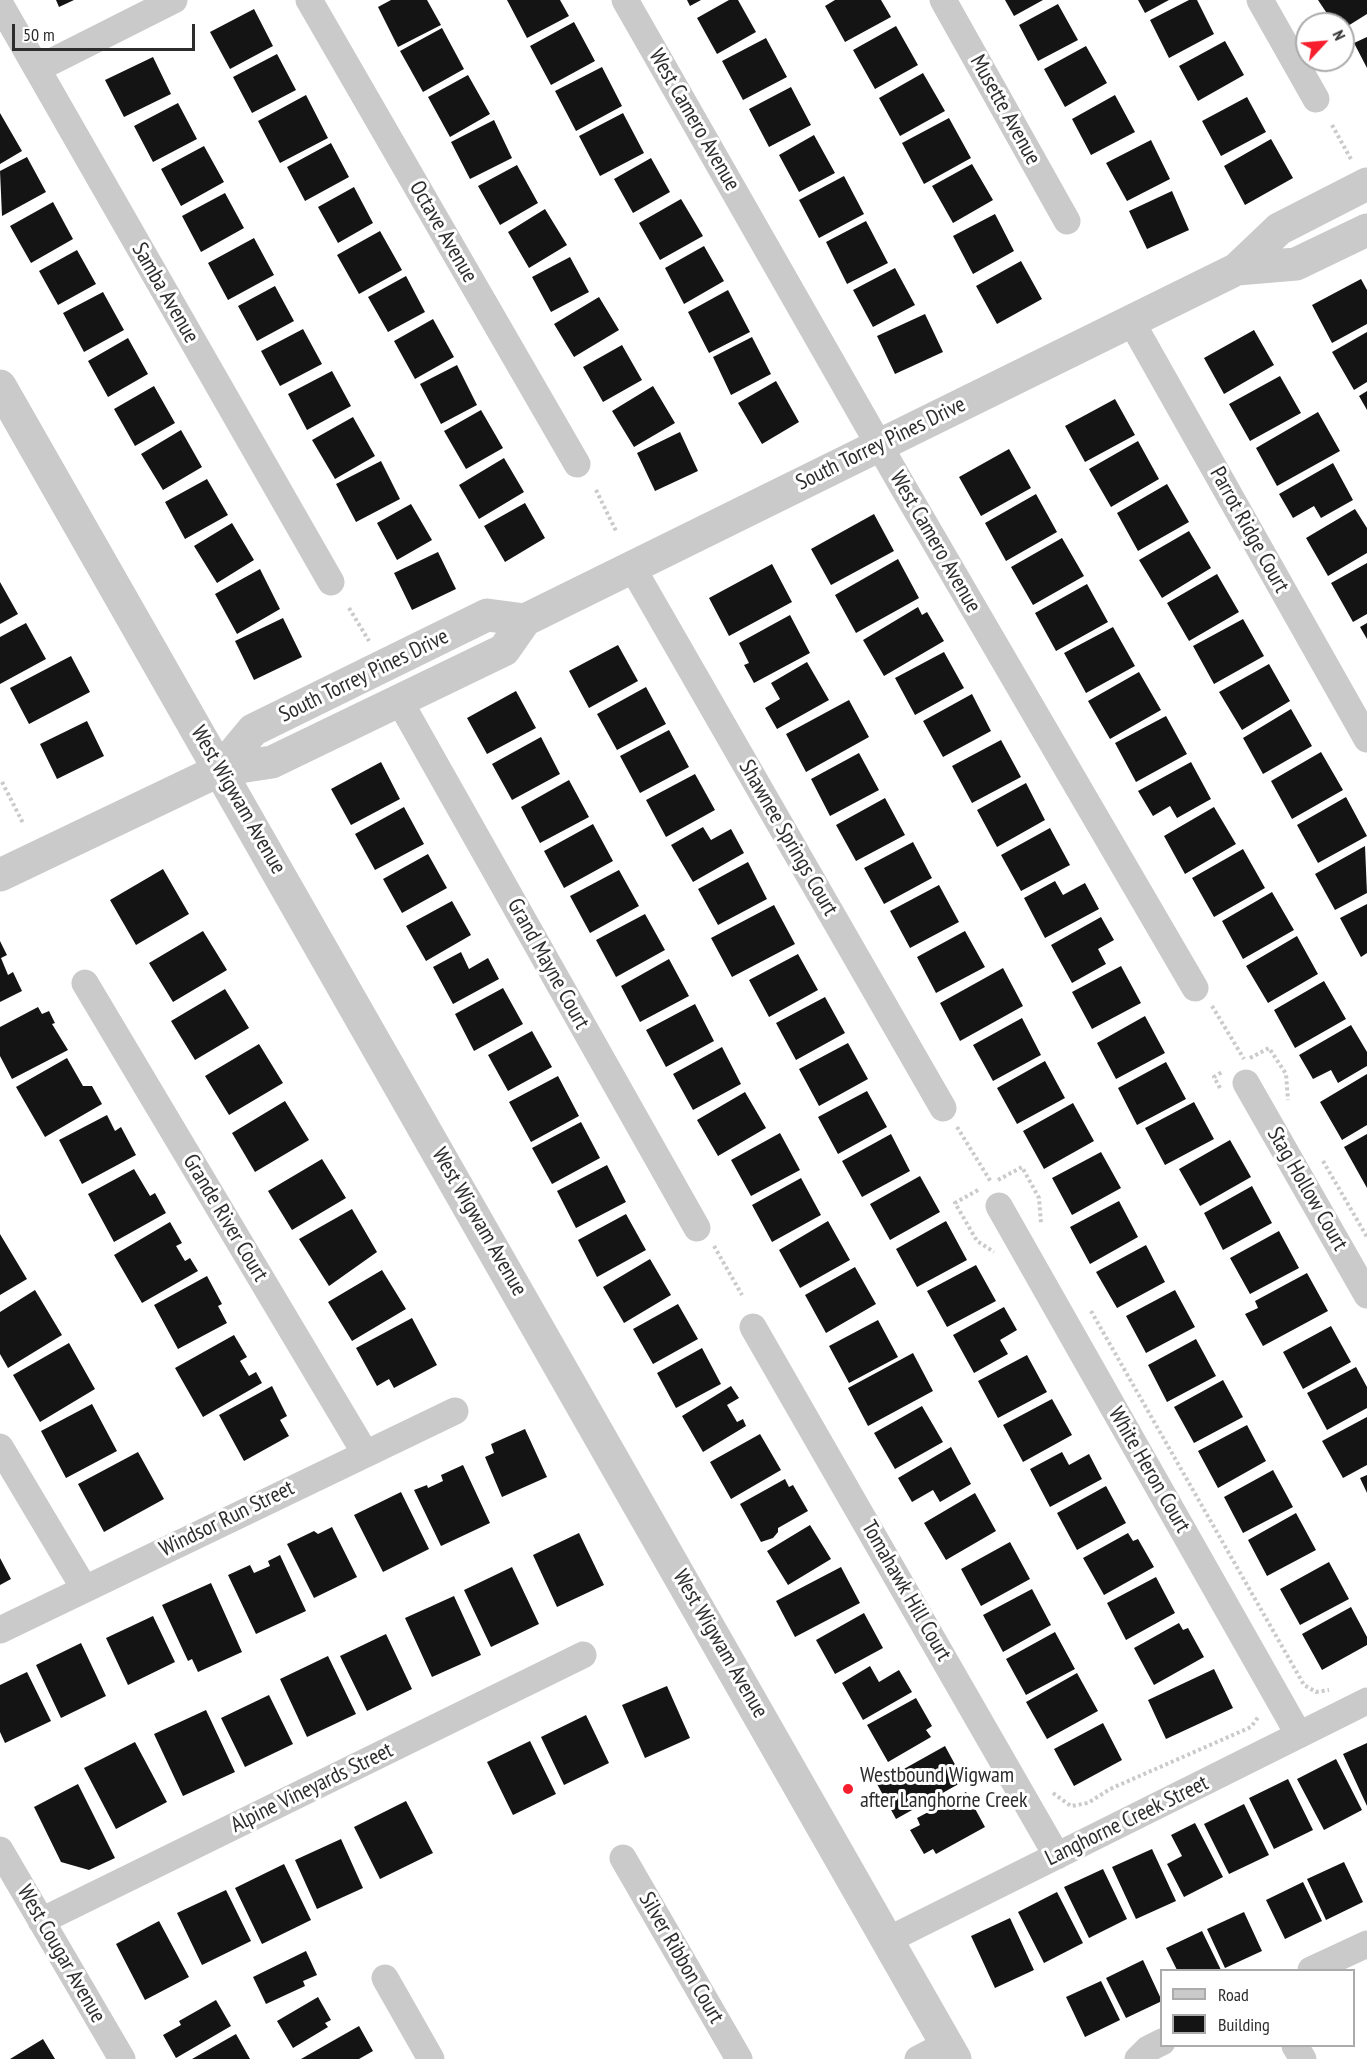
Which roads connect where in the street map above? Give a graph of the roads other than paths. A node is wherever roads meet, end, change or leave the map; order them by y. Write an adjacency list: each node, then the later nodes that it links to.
1 (174, 0): 7 (street)
2 (309, 0): 16 (street, Octave Avenue)
3 (625, 0): 15 (street, West Camero Avenue)
4 (943, 0): 10 (street, Musette Avenue)
5 (1260, 0): 8 (street)
6 (0, 4): 7 (street, Samba Avenue)
7 (37, 69): 18 (street, Samba Avenue)
8 (1317, 99)
9 (1361, 176): 12 (street, South Torrey Pines Drive)
10 (1067, 221)
11 (1367, 230): 12 (street, South Torrey Pines Drive)
12 (1237, 269): 13 (street, South Torrey Pines Drive)
13 (1131, 321): 15 (street, South Torrey Pines Drive); 21 (street, Parrot Ridge Court)
14 (0, 386): 22 (street, West Wigwam Avenue)
15 (879, 445): 17 (street, South Torrey Pines Drive); 25 (street, West Camero Avenue)
16 (577, 464)
17 (632, 567): 19 (street, South Torrey Pines Drive); 27 (street, Shawnee Springs Court)
18 (331, 582)
19 (525, 620): 20 (street, South Torrey Pines Drive); 22 (street, South Torrey Pines Drive)
20 (399, 700): 22 (street, South Torrey Pines Drive); 29 (street, Grand Mayne Court)
21 (1367, 739)
22 (220, 770): 23 (street, South Torrey Pines Drive); 44 (street, West Wigwam Avenue)
23 (0, 875)
24 (86, 983): 34 (street, Grande River Court)
25 (1202, 995)
26 (1246, 1072): 30 (street, Stag Hollow Court)
27 (949, 1116)
28 (995, 1194): 39 (street, White Heron Court)
29 (706, 1237)
30 (1367, 1295)
31 (753, 1328): 41 (street, Tomahawk Hill Court)
32 (455, 1411): 34 (street, Windsor Run Street)
33 (0, 1447): 35 (street)
34 (365, 1453): 35 (street, Windsor Run Street)
35 (84, 1588): 36 (street, Windsor Run Street)
36 (0, 1629)
37 (583, 1655): 43 (street, Alpine Vineyards Street)
38 (1367, 1701): 39 (street, Langhorne Creek Street)
39 (1299, 1735): 41 (street, Langhorne Creek Street)
40 (0, 1850): 43 (street, West Cougar Avenue)
41 (1057, 1856): 44 (street, Langhorne Creek Street)
42 (623, 1858): 52 (street, Silver Ribbon Court)
43 (40, 1921): 50 (street, West Cougar Avenue)
44 (888, 1940): 49 (street, West Wigwam Avenue)
45 (1367, 1944): 46 (street)
46 (1315, 1969)
47 (385, 1978): 51 (street)
48 (1160, 2043): 54 (street)
49 (951, 2051): 53 (street)
50 (122, 2059)
51 (431, 2059)
52 (739, 2059)
53 (918, 2059)
54 (1138, 2059)

